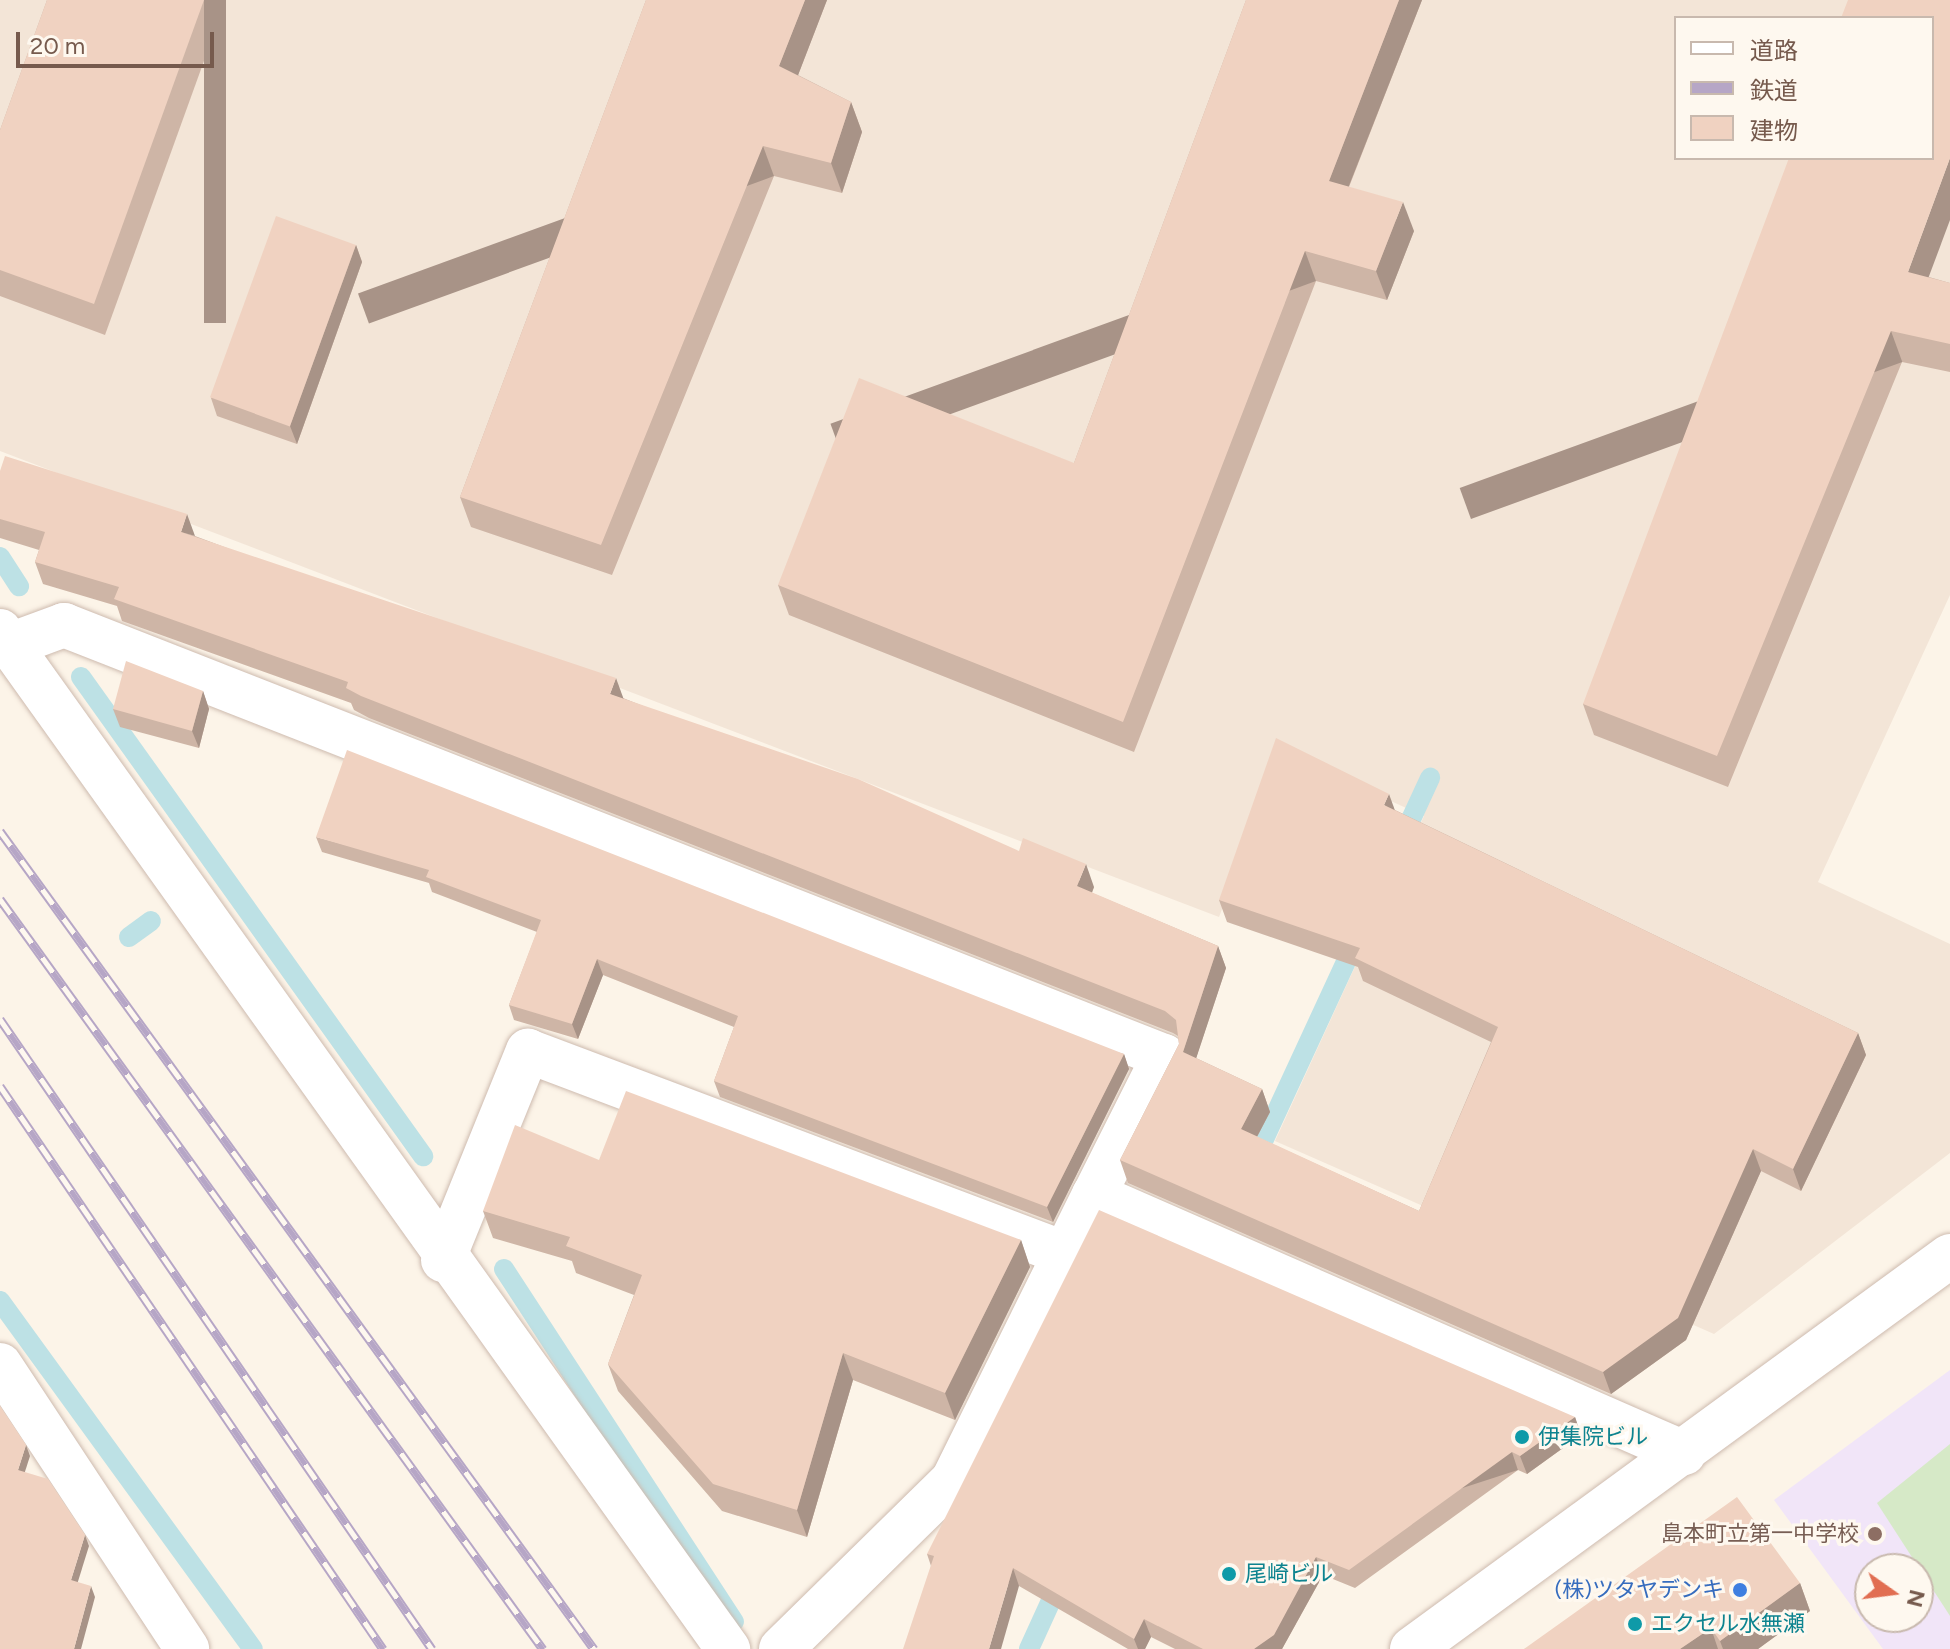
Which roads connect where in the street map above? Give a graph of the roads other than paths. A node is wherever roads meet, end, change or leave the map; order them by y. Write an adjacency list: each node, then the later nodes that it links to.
1 (5, 638): 2 (street); 5 (street)
2 (1094, 1195): 3 (street); 7 (street)
3 (1061, 1252): 5 (street); 10 (street)
4 (1950, 1256): 7 (street)
5 (443, 1260): 9 (street)
6 (0, 1365): 8 (street)
7 (1684, 1453): 11 (street)
8 (187, 1649)
9 (728, 1649)
10 (781, 1649)
11 (1412, 1649)

